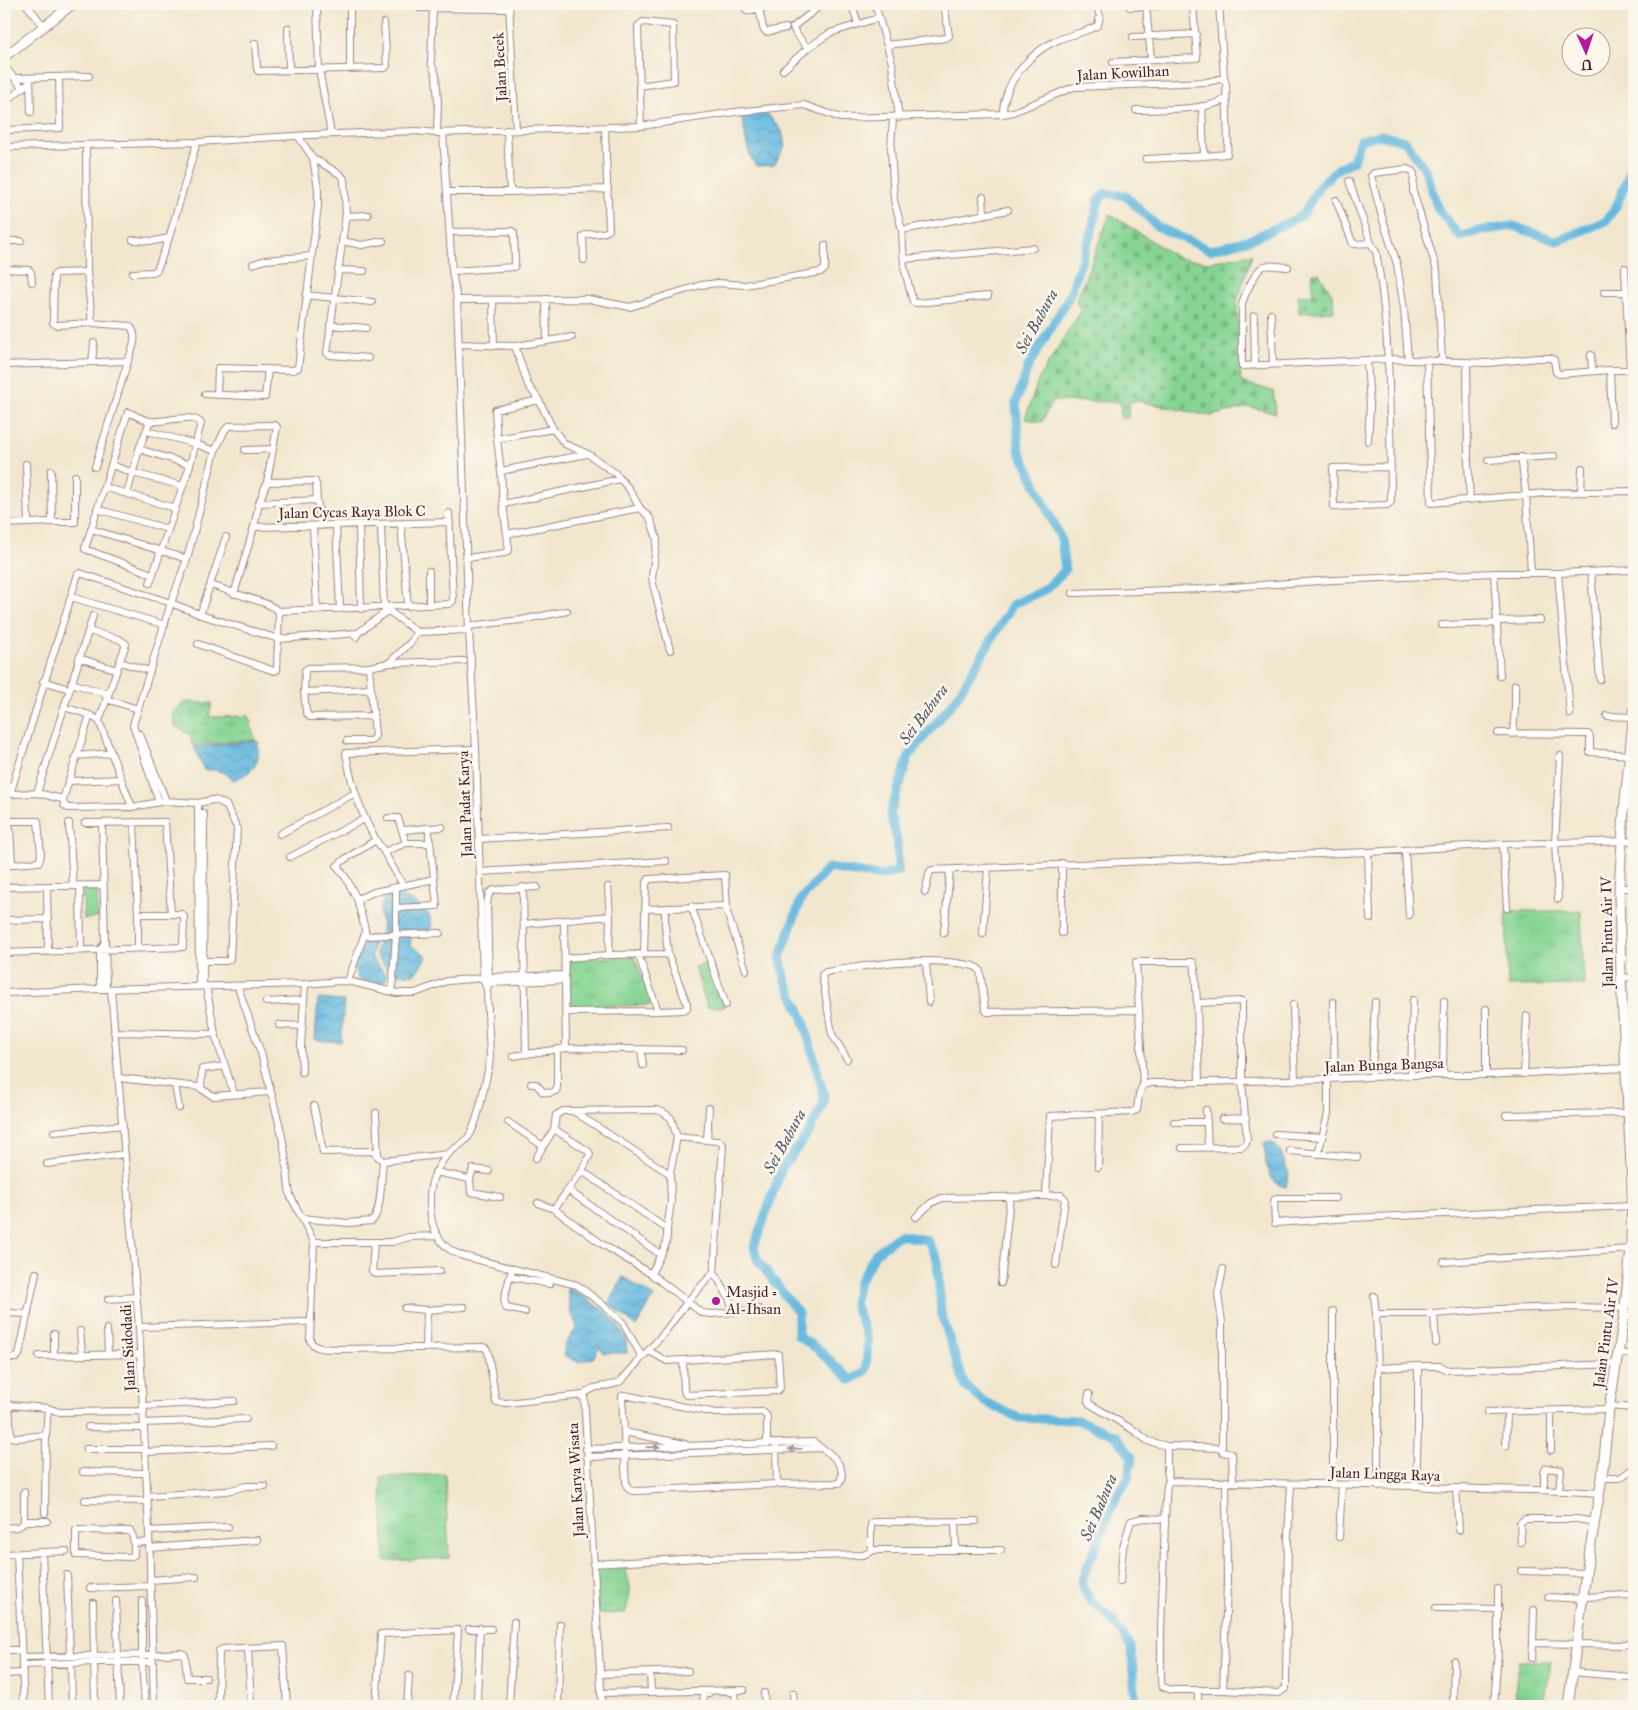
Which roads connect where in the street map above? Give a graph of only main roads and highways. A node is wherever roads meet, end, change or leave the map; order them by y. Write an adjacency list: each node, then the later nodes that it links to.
1 (73, 4): 2 (main road)
2 (4, 57)
3 (1634, 713): 4 (main road, Jalan Pintu Air IV)
4 (1628, 1066): 5 (main road, Jalan Pintu Air IV)
5 (1632, 1140): 6 (main road, Jalan Pintu Air IV)
6 (1633, 1184): 7 (main road, Jalan Pintu Air IV)
7 (1631, 1281): 8 (main road, Jalan Pintu Air IV)
8 (1568, 1706)

